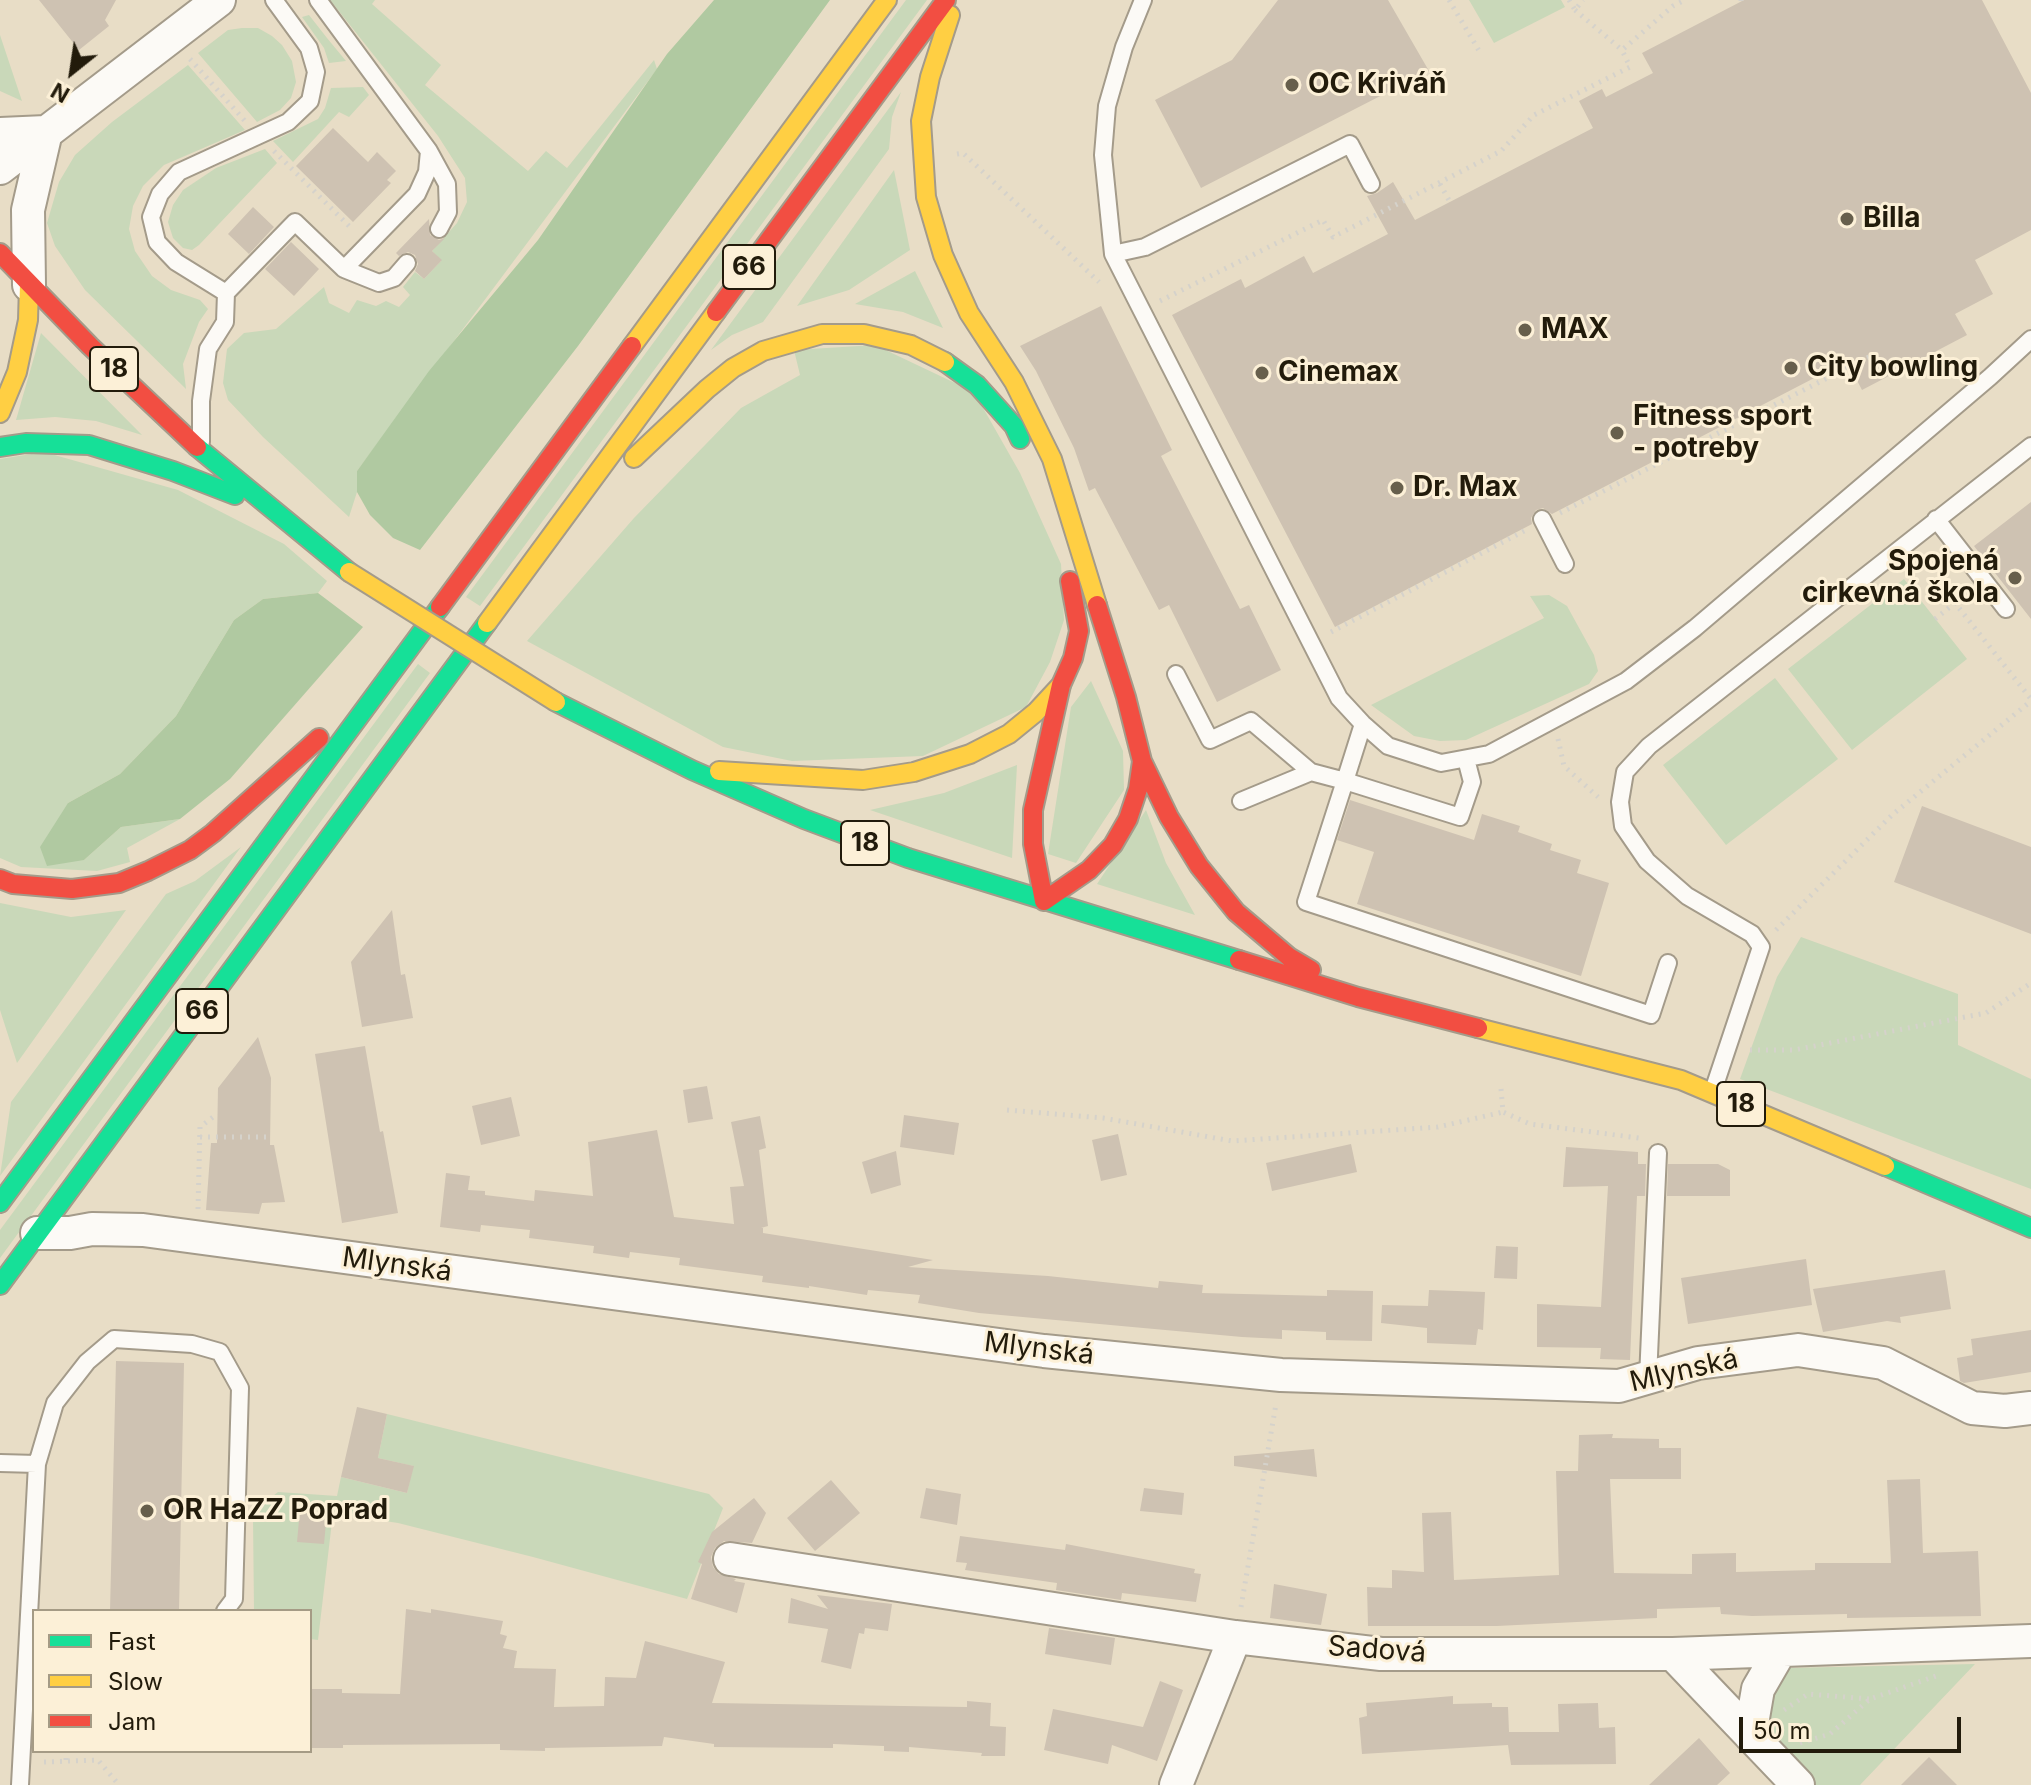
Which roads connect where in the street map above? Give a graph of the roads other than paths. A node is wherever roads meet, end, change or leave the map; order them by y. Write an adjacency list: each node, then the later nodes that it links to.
1 (274, 0): 19 (lane)
2 (318, 0): 10 (lane)
3 (887, 0): 33 (main road, 66)
4 (946, 0): 30 (main road, 66)
5 (955, 0): 38 (main road)
6 (1143, 0): 15 (lane)
7 (200, 6): 8 (street)
8 (46, 132): 9 (street); 11 (street); 18 (street)
9 (0, 134)
10 (429, 151): 13 (lane); 17 (lane)
11 (0, 168)
12 (1371, 184): 15 (lane)
13 (439, 229)
14 (0, 253): 18 (main road, 18)
15 (1113, 254): 36 (lane)
16 (407, 263): 17 (lane)
17 (344, 269): 19 (lane)
18 (22, 288): 21 (main road); 24 (main road, 18)
19 (226, 293): 24 (lane)
20 (2031, 339): 37 (lane)
21 (0, 413)
22 (2031, 446): 28 (lane)
23 (0, 447): 27 (main road)
24 (201, 451): 27 (main road, 18)
25 (1027, 455): 30 (main road)
26 (1041, 484): 35 (main road)
27 (268, 508): 39 (main road, 18, bridge)
28 (1936, 519): 32 (lane); 49 (lane)
29 (1542, 520): 31 (lane)
30 (553, 533): 55 (main road, 66)
31 (1565, 564)
32 (2006, 609)
33 (392, 670): 43 (main road); 53 (main road, 66)
34 (1176, 674): 40 (lane)
35 (1061, 685): 39 (main road); 44 (main road)
36 (1363, 724): 37 (lane); 41 (lane)
37 (1466, 759): 41 (lane)
38 (1142, 761): 44 (main road); 46 (main road)
39 (692, 770): 44 (main road, 18)
40 (1311, 772): 41 (lane); 42 (lane)
41 (1345, 781): 45 (lane)
42 (1241, 801)
43 (0, 879)
44 (1044, 901): 46 (main road, 18)
45 (1668, 963)
46 (1358, 997): 47 (main road, 18)
47 (1508, 1036): 48 (main road, 18); 49 (main road, 18)
48 (1617, 1083)
49 (1713, 1092): 52 (main road, 18)
50 (1774, 1139): 52 (main road, 18)
51 (1658, 1153): 57 (lane)
52 (1964, 1198): 54 (main road, 18)
53 (0, 1203)
54 (2031, 1228)
55 (37, 1233): 56 (main road, 66); 57 (street, Mlynská)
56 (0, 1285)
57 (1648, 1378): 58 (street, Mlynská)
58 (2031, 1408)
59 (0, 1463): 60 (lane)
60 (37, 1464): 62 (lane); 68 (lane)
61 (730, 1559): 63 (street, Sadová)
62 (226, 1609)
63 (1235, 1637): 66 (street, Sadová); 69 (street)
64 (2031, 1641): 65 (street, Sadová)
65 (1780, 1651): 66 (street, Sadová); 67 (street)
66 (1673, 1654): 67 (street)
67 (1759, 1744): 70 (street)
68 (20, 1777)
69 (1176, 1785)
70 (1798, 1785)

